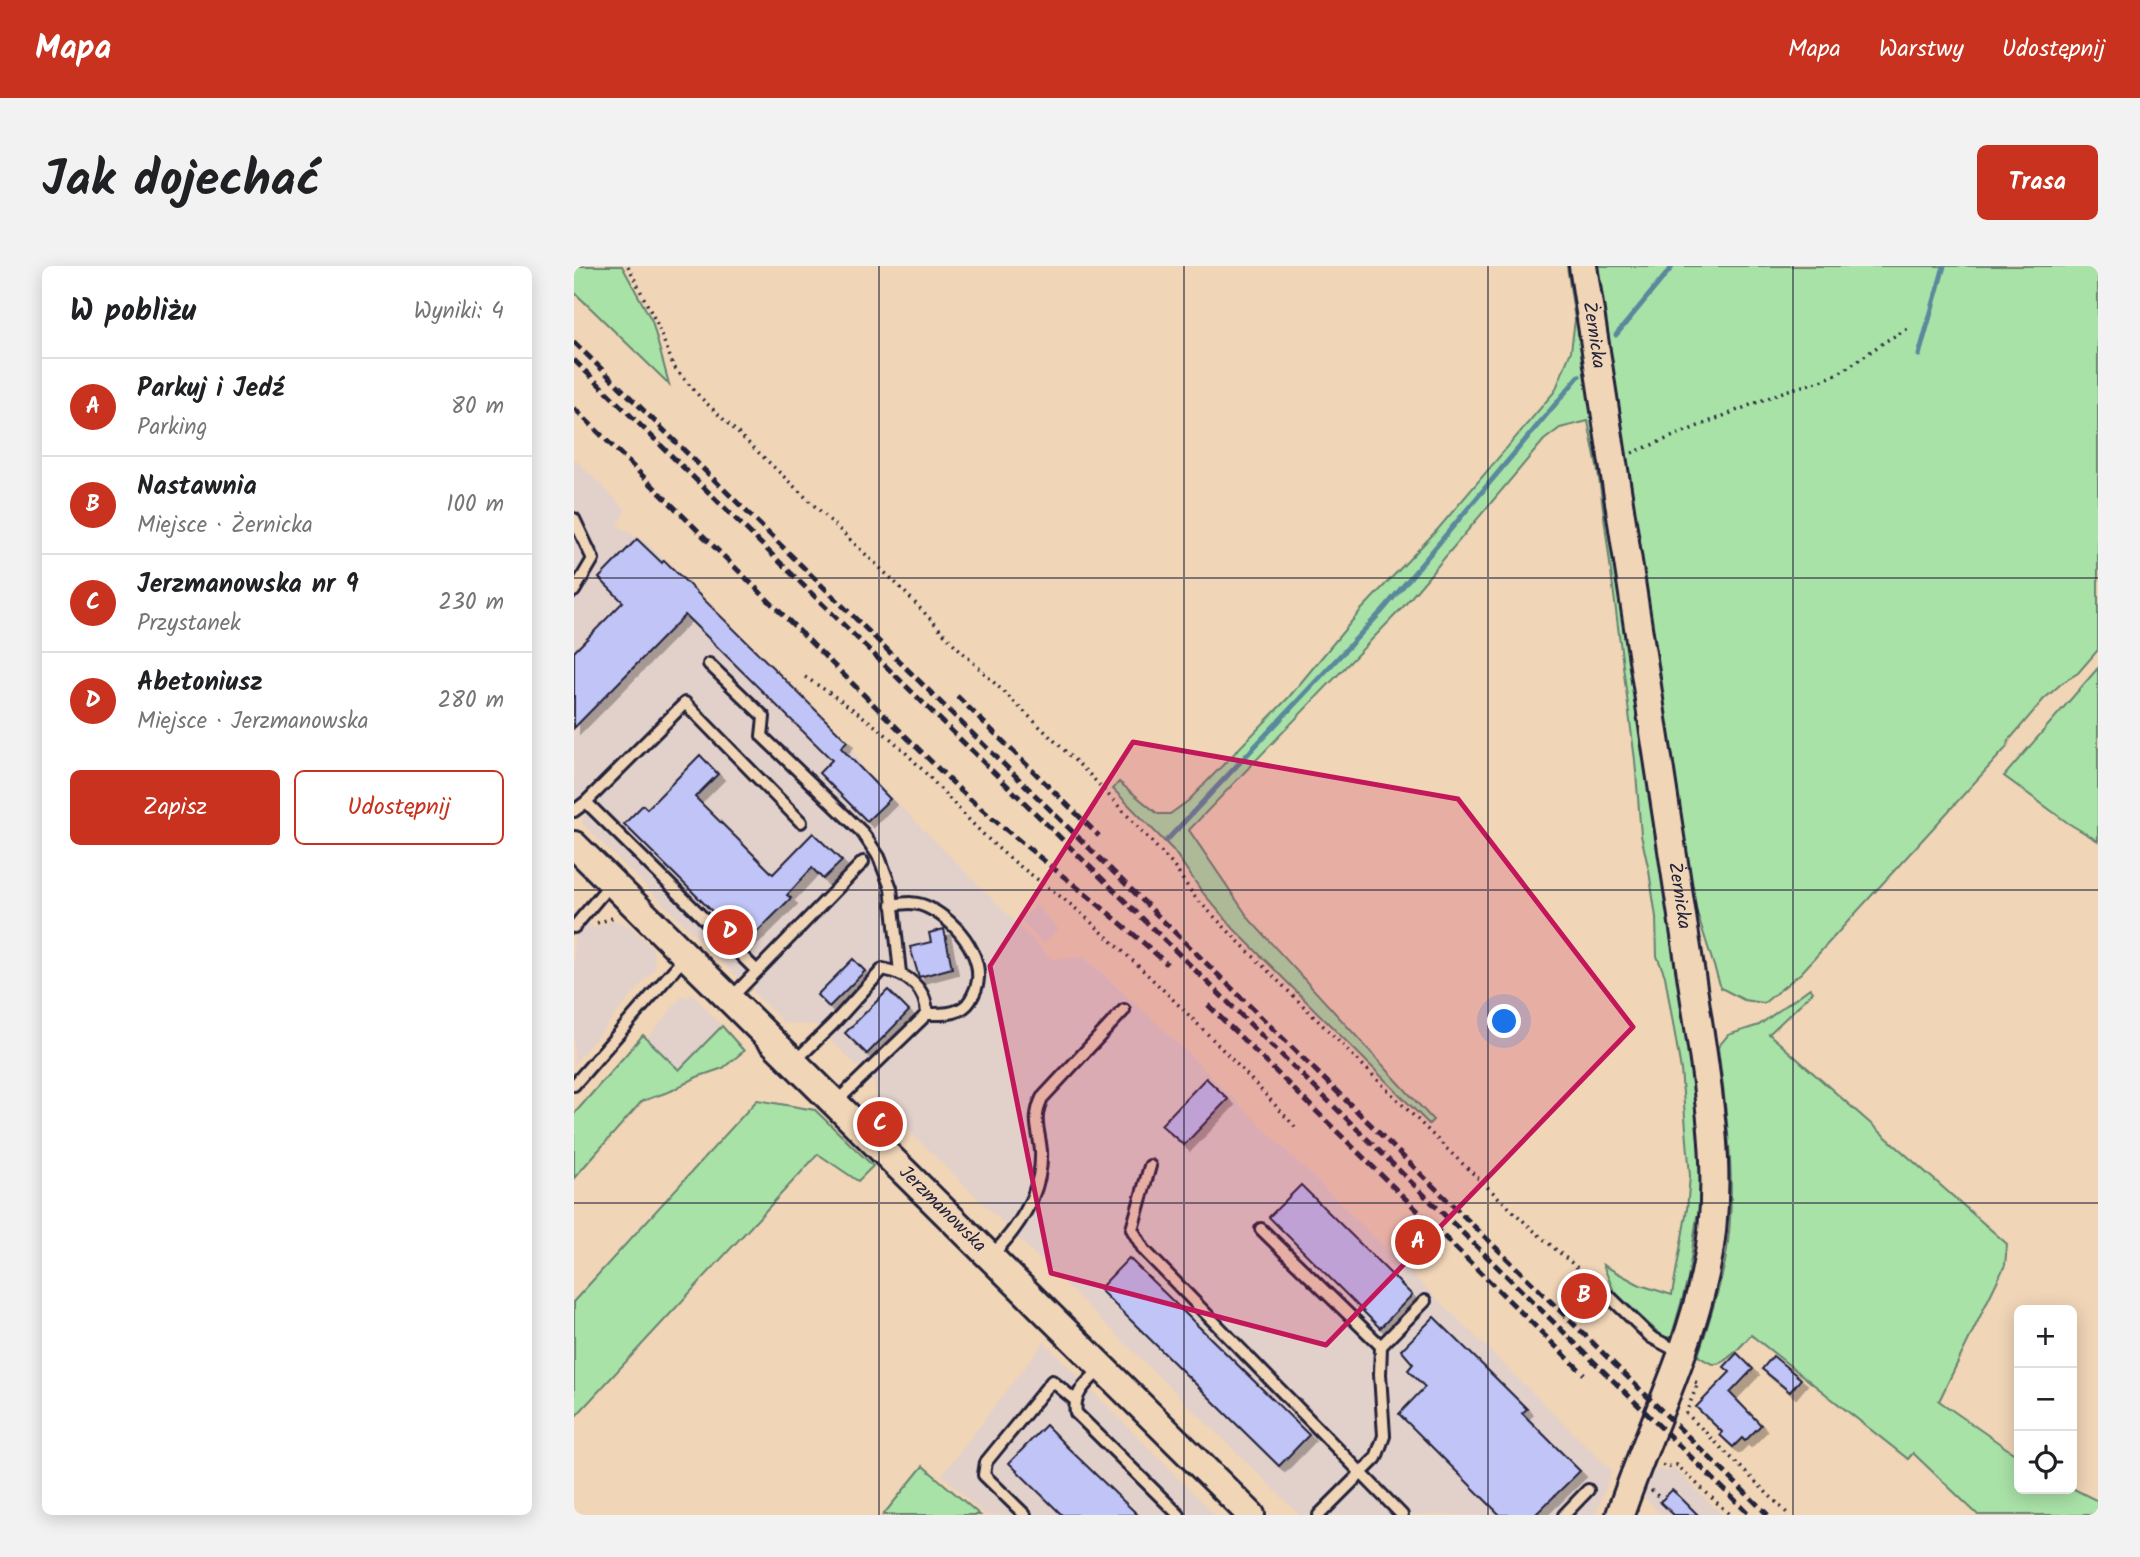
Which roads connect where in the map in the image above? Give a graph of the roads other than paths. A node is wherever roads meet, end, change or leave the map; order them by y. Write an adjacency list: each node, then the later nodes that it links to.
1 (1583, 266): 28 (street, Żernicka)
2 (574, 519): 3 (lane)
3 (575, 589)
4 (709, 664): 11 (lane)
5 (586, 802): 6 (lane); 7 (lane); 14 (lane)
6 (574, 811)
7 (801, 821)
8 (574, 845): 10 (street, Jerzmanowska)
9 (863, 862): 14 (lane)
10 (612, 882): 12 (lane); 13 (street, Jerzmanowska)
11 (892, 905): 15 (lane); 18 (lane)
12 (574, 927)
13 (686, 956): 16 (street, Jerzmanowska); 20 (lane)
14 (757, 971): 16 (lane)
15 (900, 973): 18 (lane); 19 (lane)
16 (730, 999): 19 (street, Jerzmanowska)
17 (1124, 1010): 24 (lane)
18 (927, 1014): 21 (lane)
19 (794, 1062): 21 (street, Jerzmanowska)
20 (574, 1085)
21 (835, 1103): 24 (street, Jerzmanowska)
22 (1150, 1166): 31 (lane)
23 (1261, 1228): 27 (lane)
24 (990, 1257): 29 (street, Jerzmanowska)
25 (1610, 1297): 28 (lane)
26 (1425, 1301): 27 (lane)
27 (1381, 1346): 31 (lane)
28 (1682, 1354): 39 (street, Żernicka)
29 (1102, 1368): 30 (lane); 35 (street, Jerzmanowska)
30 (1075, 1400): 33 (lane); 34 (lane)
31 (1362, 1474): 36 (lane); 37 (lane)
32 (1588, 1490): 38 (lane)
33 (1025, 1515)
34 (1179, 1515)
35 (1251, 1515)
36 (1319, 1515)
37 (1402, 1515)
38 (1564, 1515)
39 (1620, 1515)

